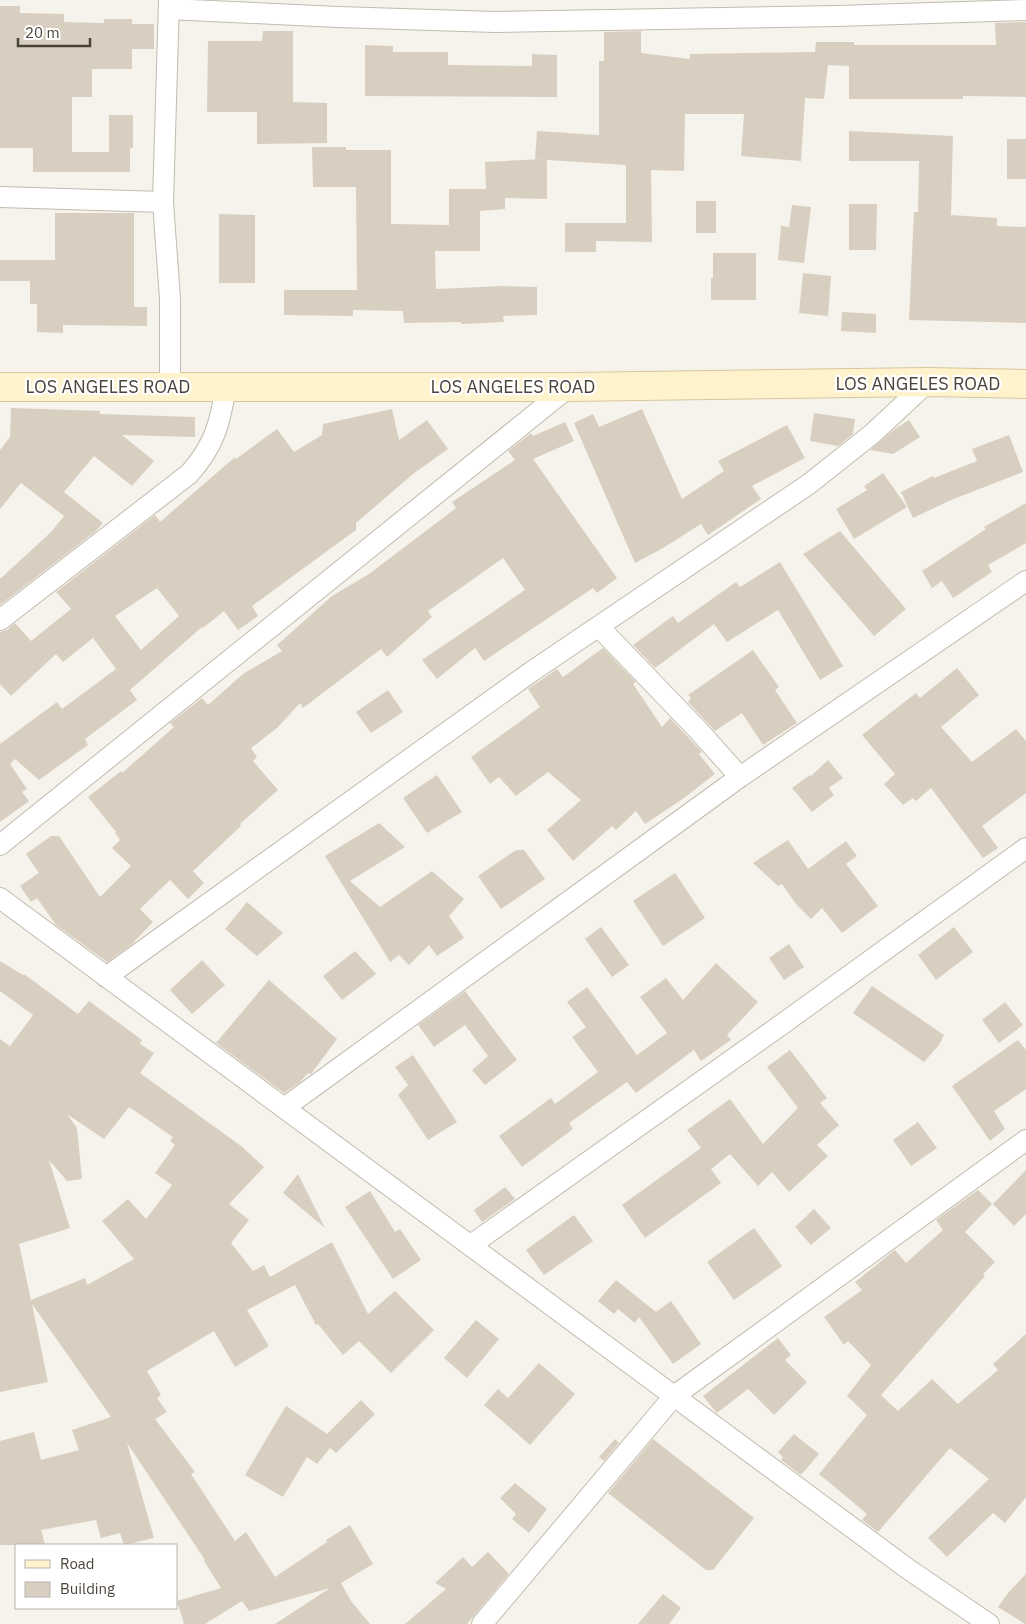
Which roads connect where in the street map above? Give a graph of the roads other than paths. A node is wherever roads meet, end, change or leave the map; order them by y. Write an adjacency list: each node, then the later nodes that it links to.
1 (169, 5): 2 (street); 4 (street)
2 (1026, 10)
3 (0, 197): 4 (street)
4 (163, 202): 7 (street)
5 (928, 382): 6 (main road, LOS ANGELES ROAD); 9 (main road, LOS ANGELES ROAD); 13 (street)
6 (1026, 384)
7 (170, 386): 8 (main road, LOS ANGELES ROAD); 10 (main road, LOS ANGELES ROAD)
8 (226, 386): 9 (main road, LOS ANGELES ROAD); 12 (street)
9 (569, 387): 15 (street)
10 (4, 392)
11 (1026, 581): 14 (street)
12 (0, 620)
13 (599, 627): 14 (street); 18 (street)
14 (740, 777): 19 (street)
15 (0, 846)
16 (1026, 848): 21 (street)
17 (0, 898): 18 (street)
18 (106, 977): 19 (street)
19 (284, 1108): 21 (street)
20 (1026, 1140): 22 (street)
21 (471, 1245): 22 (street)
22 (674, 1396): 23 (street); 24 (street)
23 (482, 1624)
24 (989, 1624)

